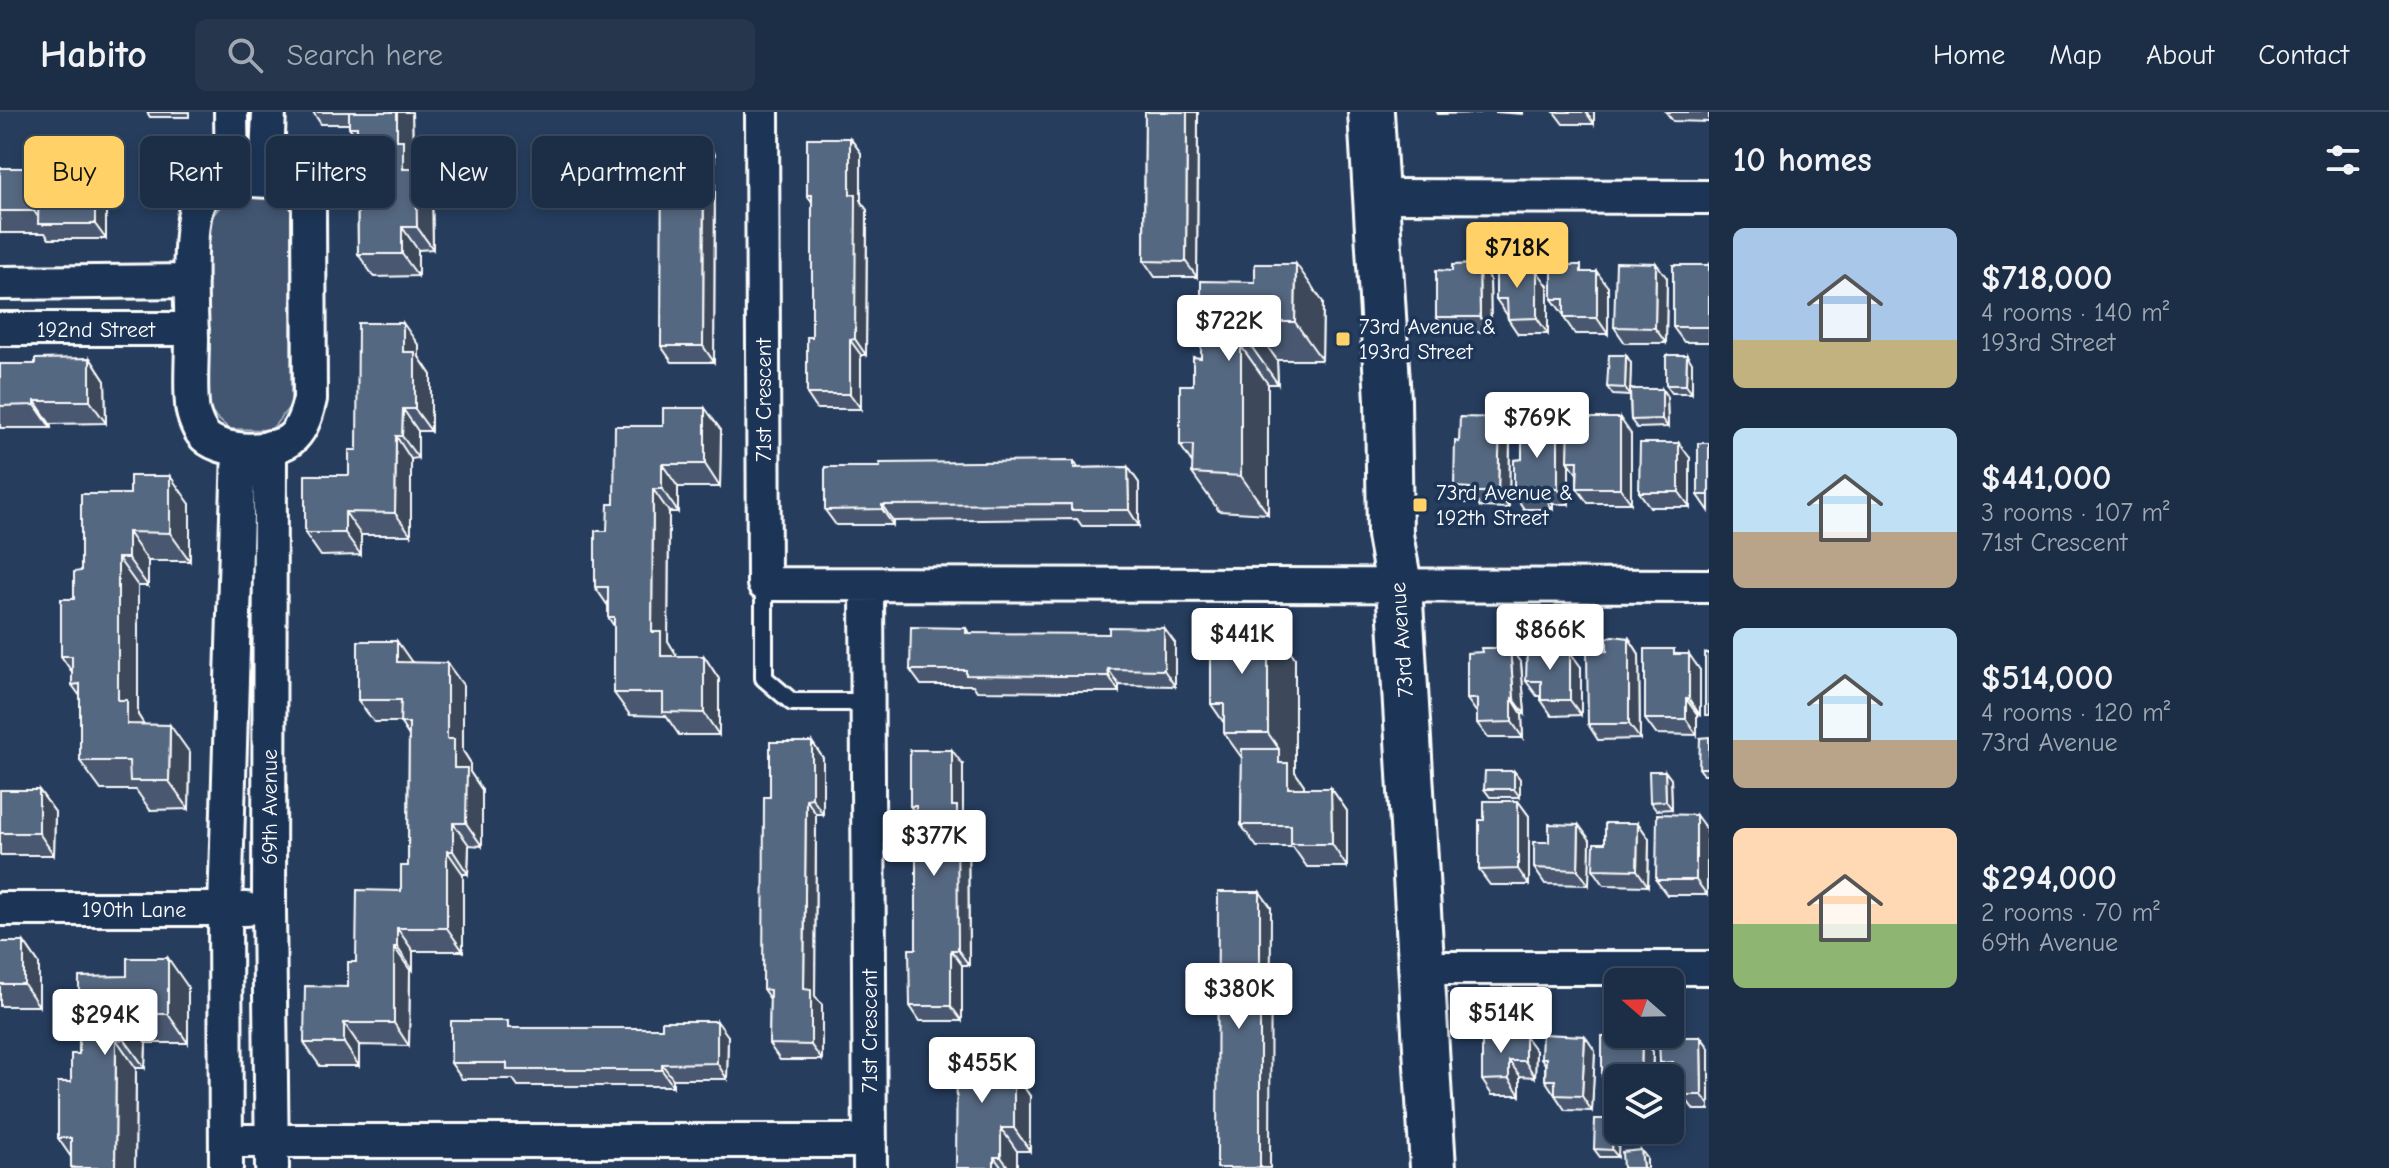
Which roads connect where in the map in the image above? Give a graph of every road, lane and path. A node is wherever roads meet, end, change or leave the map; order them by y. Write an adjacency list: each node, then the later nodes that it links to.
1 (231, 112): 5 (street)
2 (269, 112): 6 (street)
3 (762, 112): 18 (street, 71st Crescent)
4 (1371, 112): 9 (street, 73rd Avenue)
5 (231, 136)
6 (268, 136)
7 (250, 180): 8 (street)
8 (266, 180)
9 (1376, 196): 10 (street); 20 (street, 73rd Avenue)
10 (1709, 197)
11 (197, 208): 13 (street)
12 (309, 208): 17 (street)
13 (191, 281): 14 (street, 192nd Street); 16 (street)
14 (0, 283)
15 (0, 329): 16 (street, 192nd Street)
16 (192, 329): 17 (street)
17 (254, 448): 24 (street, 69th Avenue); 25 (street, 69th Avenue)
18 (764, 584): 19 (street); 22 (lane)
19 (867, 585): 20 (street); 22 (street, 71st Crescent)
20 (1399, 585): 21 (street); 26 (street, 73rd Avenue)
21 (1709, 586)
22 (868, 702): 30 (street, 71st Crescent)
23 (0, 909): 24 (street, 190th Lane)
24 (225, 909): 25 (street, 190th Lane); 28 (street, 69th Avenue)
25 (269, 909): 29 (street, 69th Avenue)
26 (1421, 968): 27 (street); 31 (street, 73rd Avenue)
27 (1709, 968)
28 (226, 1154): 29 (street, 71st Crescent)
29 (272, 1154): 30 (street, 71st Crescent)
30 (870, 1155)
31 (1433, 1168)

